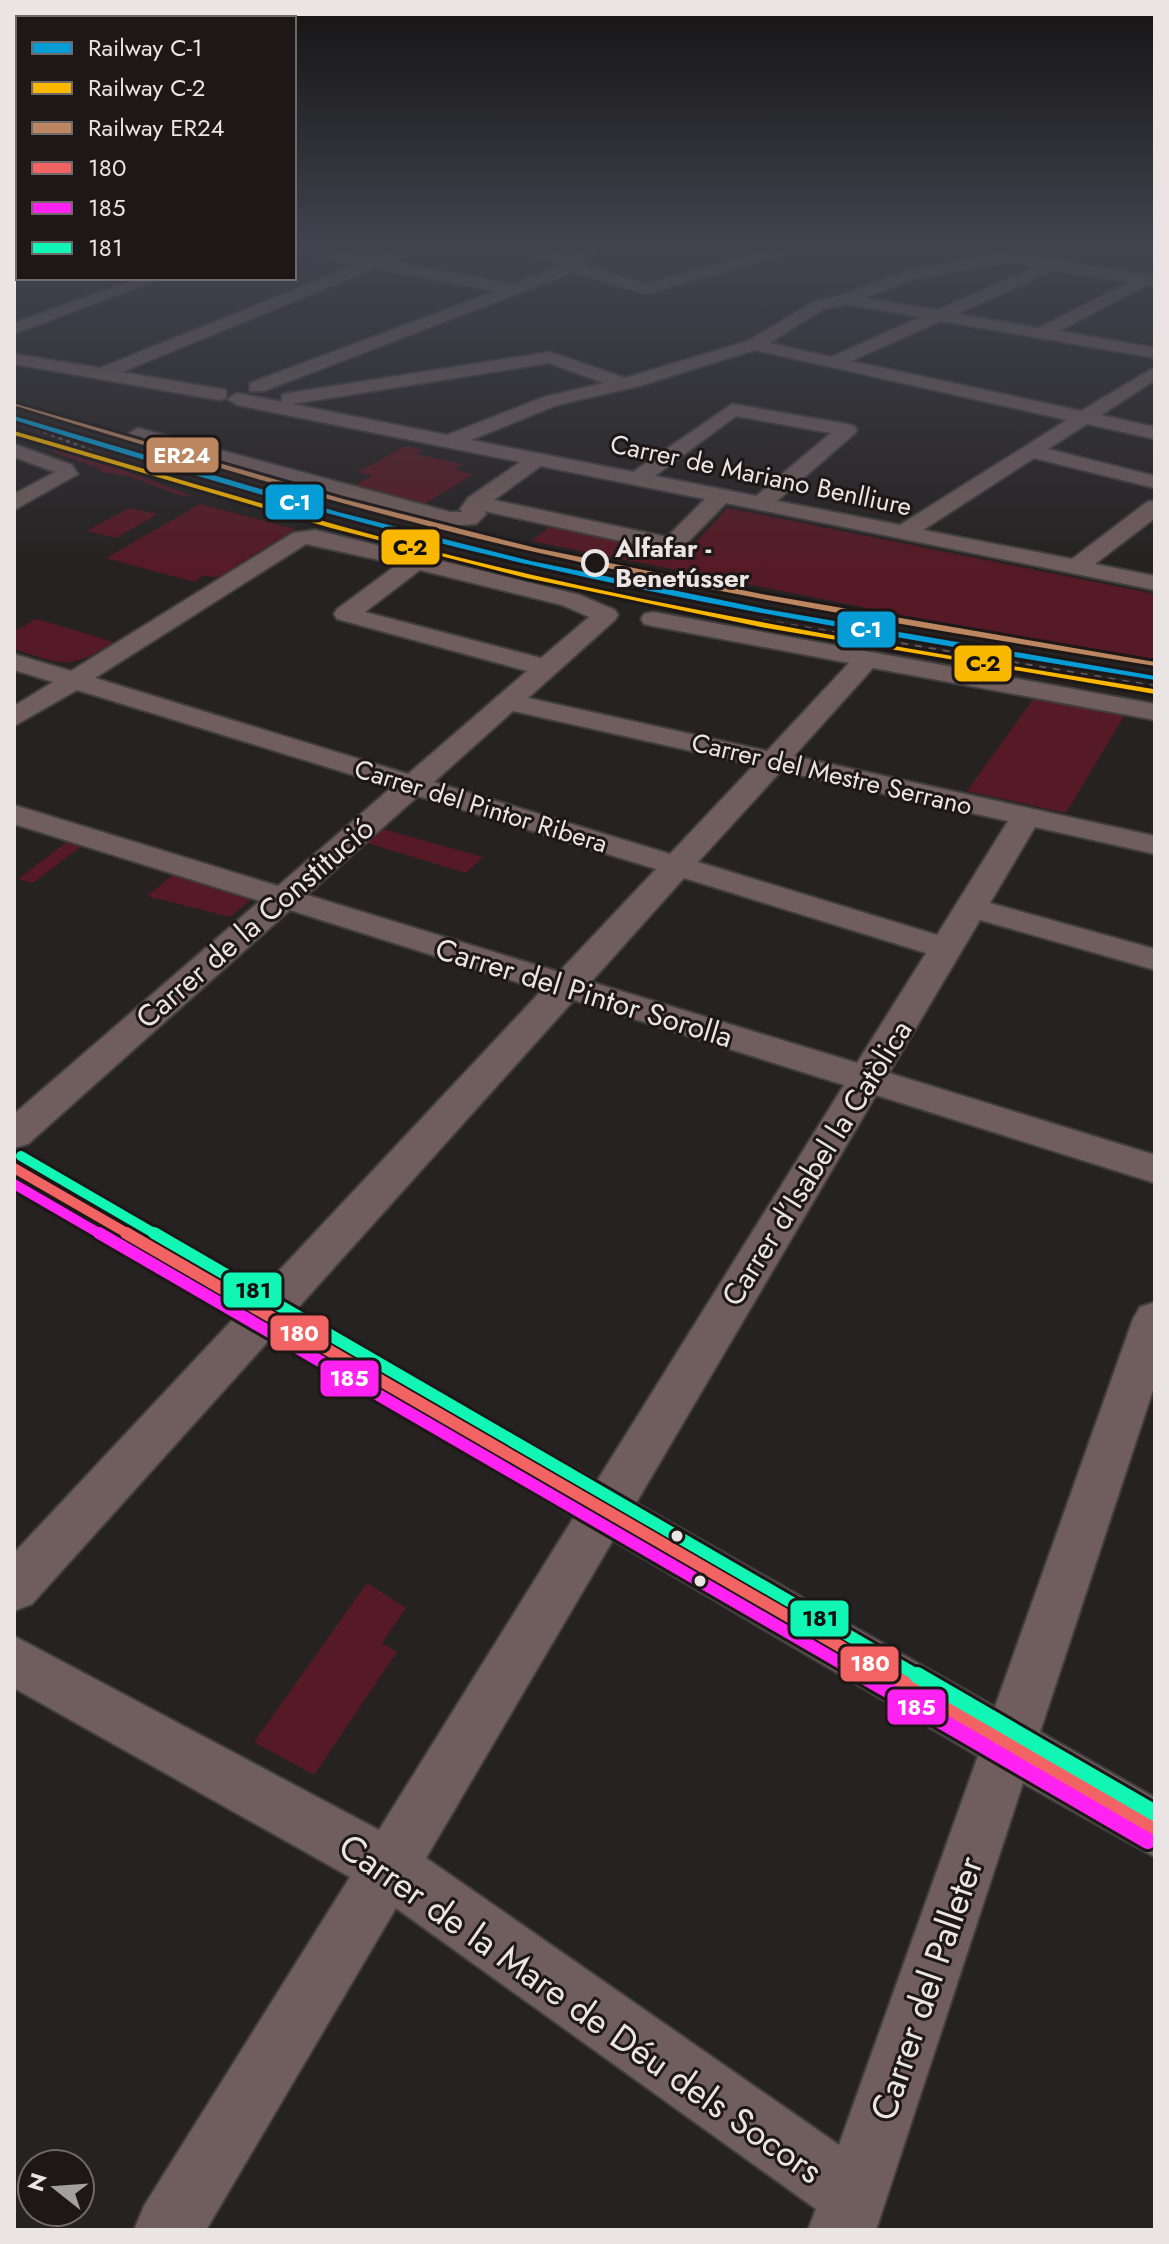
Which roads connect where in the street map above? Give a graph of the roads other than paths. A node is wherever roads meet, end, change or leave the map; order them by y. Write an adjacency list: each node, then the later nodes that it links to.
1 (145, 356): 10 (street)
2 (339, 356): 16 (street)
3 (474, 356): 9 (street)
4 (718, 356): 13 (street)
5 (800, 356): 8 (street)
6 (848, 356): 8 (street)
7 (14, 359): 12 (street)
8 (832, 363): 19 (street)
9 (502, 365): 13 (street); 17 (street)
10 (120, 366): 12 (street); 16 (street)
11 (1155, 372): 14 (street)
12 (99, 375): 16 (street)
13 (624, 384): 23 (street)
14 (1133, 385): 15 (street); 19 (street)
15 (1155, 390)
16 (239, 393): 17 (street, Carrer de Mariano Benlliure); 18 (street); 20 (street, Carrer de Mariano Benlliure)
17 (289, 399): 20 (street, Carrer de Mariano Benlliure)
18 (194, 409)
19 (1083, 417): 22 (street); 25 (street)
20 (355, 421): 23 (street, Carrer de Mariano Benlliure)
21 (166, 422): 33 (street)
22 (1155, 433)
23 (450, 441): 26 (street, Carrer de Mariano Benlliure)
24 (14, 450): 30 (street)
25 (1030, 451): 28 (street); 34 (street)
26 (539, 458): 27 (street, Carrer de Mariano Benlliure); 33 (street)
27 (639, 478): 29 (street, Carrer de Mariano Benlliure); 31 (street)
28 (1155, 482)
29 (722, 495): 31 (street, Carrer de Mariano Benlliure); 33 (street)
30 (14, 503)
31 (761, 503): 34 (street, Carrer de Mariano Benlliure)
32 (1155, 507): 36 (street)
33 (472, 511)
34 (903, 533): 36 (street, Carrer de Mariano Benlliure)
35 (416, 562): 41 (street, Carrer de la Constitució); 41 (street); 42 (street)
36 (1077, 567): 37 (street, Carrer de Mariano Benlliure)
37 (1155, 583)
38 (653, 619): 39 (street)
39 (867, 659): 44 (street); 46 (street)
40 (14, 662): 42 (street, Carrer del Pintor Ribera)
41 (547, 668): 43 (street, Carrer de la Constitució)
42 (75, 680): 45 (street); 47 (street, Carrer del Pintor Ribera)
43 (509, 702): 46 (street, Carrer del Mestre Serrano); 47 (street, Carrer de la Constitució)
44 (1155, 712)
45 (14, 718)
46 (774, 760): 49 (street, Carrer del Mestre Serrano); 51 (street)
47 (413, 784): 51 (street, Carrer del Pintor Ribera); 52 (street, Carrer de la Constitució)
48 (14, 814): 52 (street, Carrer del Pintor Sorolla)
49 (1026, 817): 50 (street, Carrer del Mestre Serrano); 53 (street, Carrer d’Isabel la Catòlica)
50 (1155, 845)
51 (677, 867): 54 (street, Carrer del Pintor Ribera); 56 (street)
52 (284, 897): 56 (street, Carrer del Pintor Sorolla); 58 (street, Carrer de la Constitució)
53 (972, 908): 54 (street, Carrer d’Isabel la Catòlica); 55 (street)
54 (948, 949): 57 (street, Carrer d’Isabel la Catòlica)
55 (1155, 960)
56 (564, 988): 57 (street, Carrer del Pintor Sorolla); 61 (street)
57 (868, 1081): 60 (street, Carrer del Pintor Sorolla); 63 (street, Carrer d’Isabel la Catòlica)
58 (14, 1135)
59 (14, 1168): 61 (street)
60 (1155, 1169)
61 (266, 1314): 63 (street); 64 (street)
62 (1155, 1319): 66 (street, Carrer del Palleter)
63 (604, 1508): 66 (street); 68 (street, Carrer d’Isabel la Catòlica)
64 (14, 1588)
65 (14, 1660): 68 (street, Carrer de la Mare de Déu dels Socors)
66 (1010, 1745): 67 (street); 69 (street, Carrer del Palleter)
67 (1155, 1829)
68 (387, 1866): 69 (street, Carrer de la Mare de Déu dels Socors); 70 (street, Carrer d’Isabel la Catòlica)
69 (847, 2213)
70 (168, 2230)

